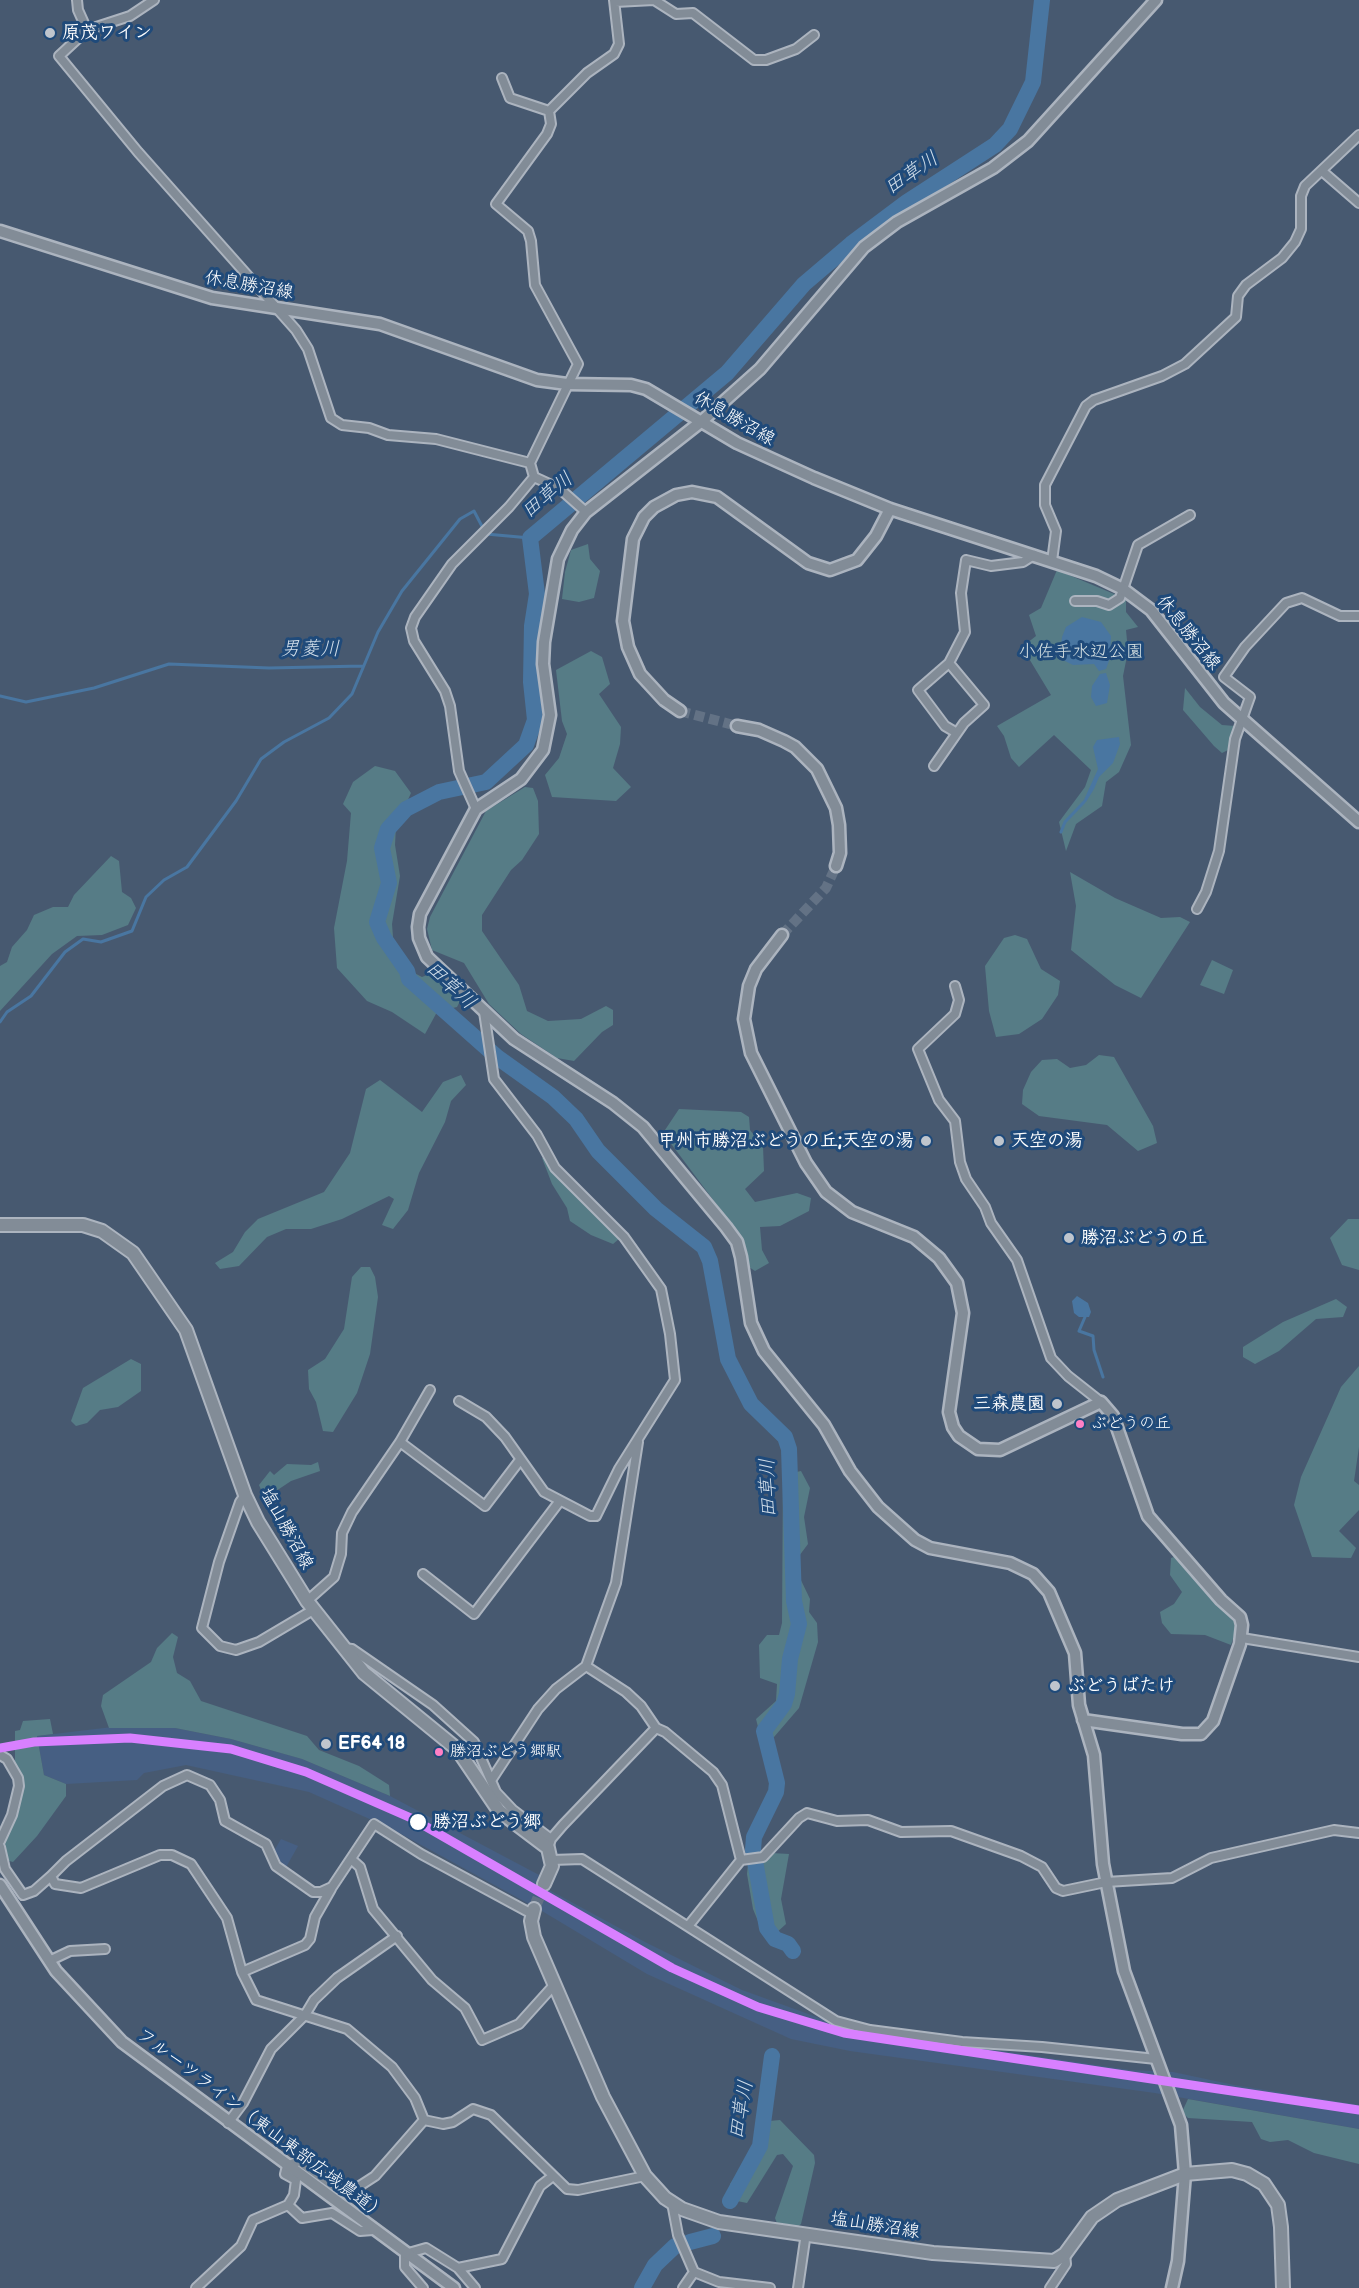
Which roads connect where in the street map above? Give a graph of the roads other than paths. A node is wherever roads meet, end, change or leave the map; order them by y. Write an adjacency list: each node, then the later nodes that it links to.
1 (77, 0): 5 (street)
2 (154, 0): 5 (street)
3 (1156, 0): 15 (street)
4 (615, 1): 6 (street); 8 (street)
5 (87, 30): 13 (street)
6 (814, 35)
7 (502, 78): 8 (street)
8 (549, 111): 14 (street)
9 (1359, 135): 10 (street)
10 (1322, 171): 11 (street); 22 (street)
11 (1359, 203)
12 (0, 231): 13 (street, 休息勝沼線)
13 (277, 308): 14 (street, 休息勝沼線); 16 (street)
14 (567, 384): 15 (street, 休息勝沼線); 16 (street)
15 (697, 418): 18 (street, 休息勝沼線); 19 (street)
16 (530, 463): 17 (street)
17 (534, 477): 19 (street); 32 (street)
18 (890, 509): 21 (street, 休息勝沼線); 27 (street)
19 (586, 512): 32 (street)
20 (1190, 515): 23 (street)
21 (1035, 555): 22 (street, 休息勝沼線); 26 (street)
22 (1052, 561): 23 (street, 休息勝沼線)
23 (1123, 589): 24 (street); 28 (street, 休息勝沼線)
24 (1075, 601)
25 (1359, 616): 28 (street)
26 (949, 663): 30 (street); 30 (street)
27 (680, 711)
28 (1241, 720): 33 (street, 休息勝沼線); 35 (street)
29 (738, 726): 34 (street)
30 (957, 733): 31 (street)
31 (934, 766)
32 (476, 809): 38 (street)
33 (1359, 822)
34 (836, 866)
35 (1197, 909)
36 (782, 936): 42 (street)
37 (955, 986): 42 (street)
38 (484, 1012): 43 (street); 54 (street)
39 (0, 1225): 46 (main road, 塩山勝沼線)
40 (430, 1390): 44 (street)
41 (459, 1401): 45 (street)
42 (1101, 1402): 50 (street)
43 (639, 1441): 47 (street); 53 (street)
44 (400, 1442): 45 (street); 49 (street)
45 (520, 1460): 47 (street)
46 (245, 1495): 49 (main road, 塩山勝沼線); 49 (street)
47 (559, 1502): 48 (street)
48 (423, 1574)
49 (310, 1606): 51 (main road, 塩山勝沼線)
50 (1242, 1638): 52 (street); 54 (street)
51 (342, 1648): 57 (street); 61 (main road, 塩山勝沼線)
52 (1359, 1657)
53 (586, 1666): 55 (street); 57 (street)
54 (1083, 1720): 65 (street)
55 (656, 1728): 61 (street); 63 (street)
56 (0, 1755): 59 (street)
57 (492, 1779): 61 (street)
58 (1359, 1833): 65 (street)
59 (0, 1842)
60 (0, 1847): 64 (street)
61 (550, 1849): 66 (main road); 70 (street)
62 (351, 1859): 68 (street); 69 (street); 71 (street)
63 (741, 1860): 65 (street); 70 (street)
64 (51, 1876): 68 (street); 74 (street)
65 (1106, 1882): 77 (street)
66 (544, 1884)
67 (0, 1885): 73 (street, フルーツライン（東山東部広域農道）)
68 (332, 1887): 74 (street)
69 (533, 1912): 75 (main road, 塩山勝沼線)
70 (689, 1925): 77 (street)
71 (397, 1936): 75 (street); 76 (street)
72 (105, 1949): 73 (street)
73 (49, 1961): 79 (street, フルーツライン（東山東部広域農道）)
74 (242, 1972): 76 (street)
75 (555, 1984): 83 (main road, 塩山勝沼線)
76 (305, 2015): 78 (street); 79 (street)
77 (1157, 2062): 81 (street)
78 (424, 2120): 80 (street); 82 (street)
79 (228, 2123): 80 (street, フルーツライン（東山東部広域農道）)
80 (287, 2166): 85 (street); 86 (street, フルーツライン（東山東部広域農道）)
81 (1185, 2174): 89 (main road); 100 (street); 101 (main road)
82 (552, 2176): 83 (street); 90 (street)
83 (645, 2176): 84 (main road, 塩山勝沼線)
84 (672, 2203): 87 (main road, 塩山勝沼線); 91 (street)
85 (288, 2205): 86 (street); 92 (street)
86 (373, 2229): 88 (street, フルーツライン（東山東部広域農道）)
87 (806, 2234): 89 (main road, 塩山勝沼線); 98 (street)
88 (405, 2254): 90 (street); 93 (street); 94 (street, フルーツライン（東山東部広域農道）)
89 (1065, 2254): 99 (street)
90 (458, 2268): 95 (street)
91 (693, 2272): 96 (street); 97 (street)
92 (196, 2288)
93 (423, 2288)
94 (454, 2288)
95 (475, 2288)
96 (683, 2288)
97 (770, 2288)
98 (798, 2288)
99 (1050, 2288)
100 (1172, 2288)
101 (1283, 2288)

